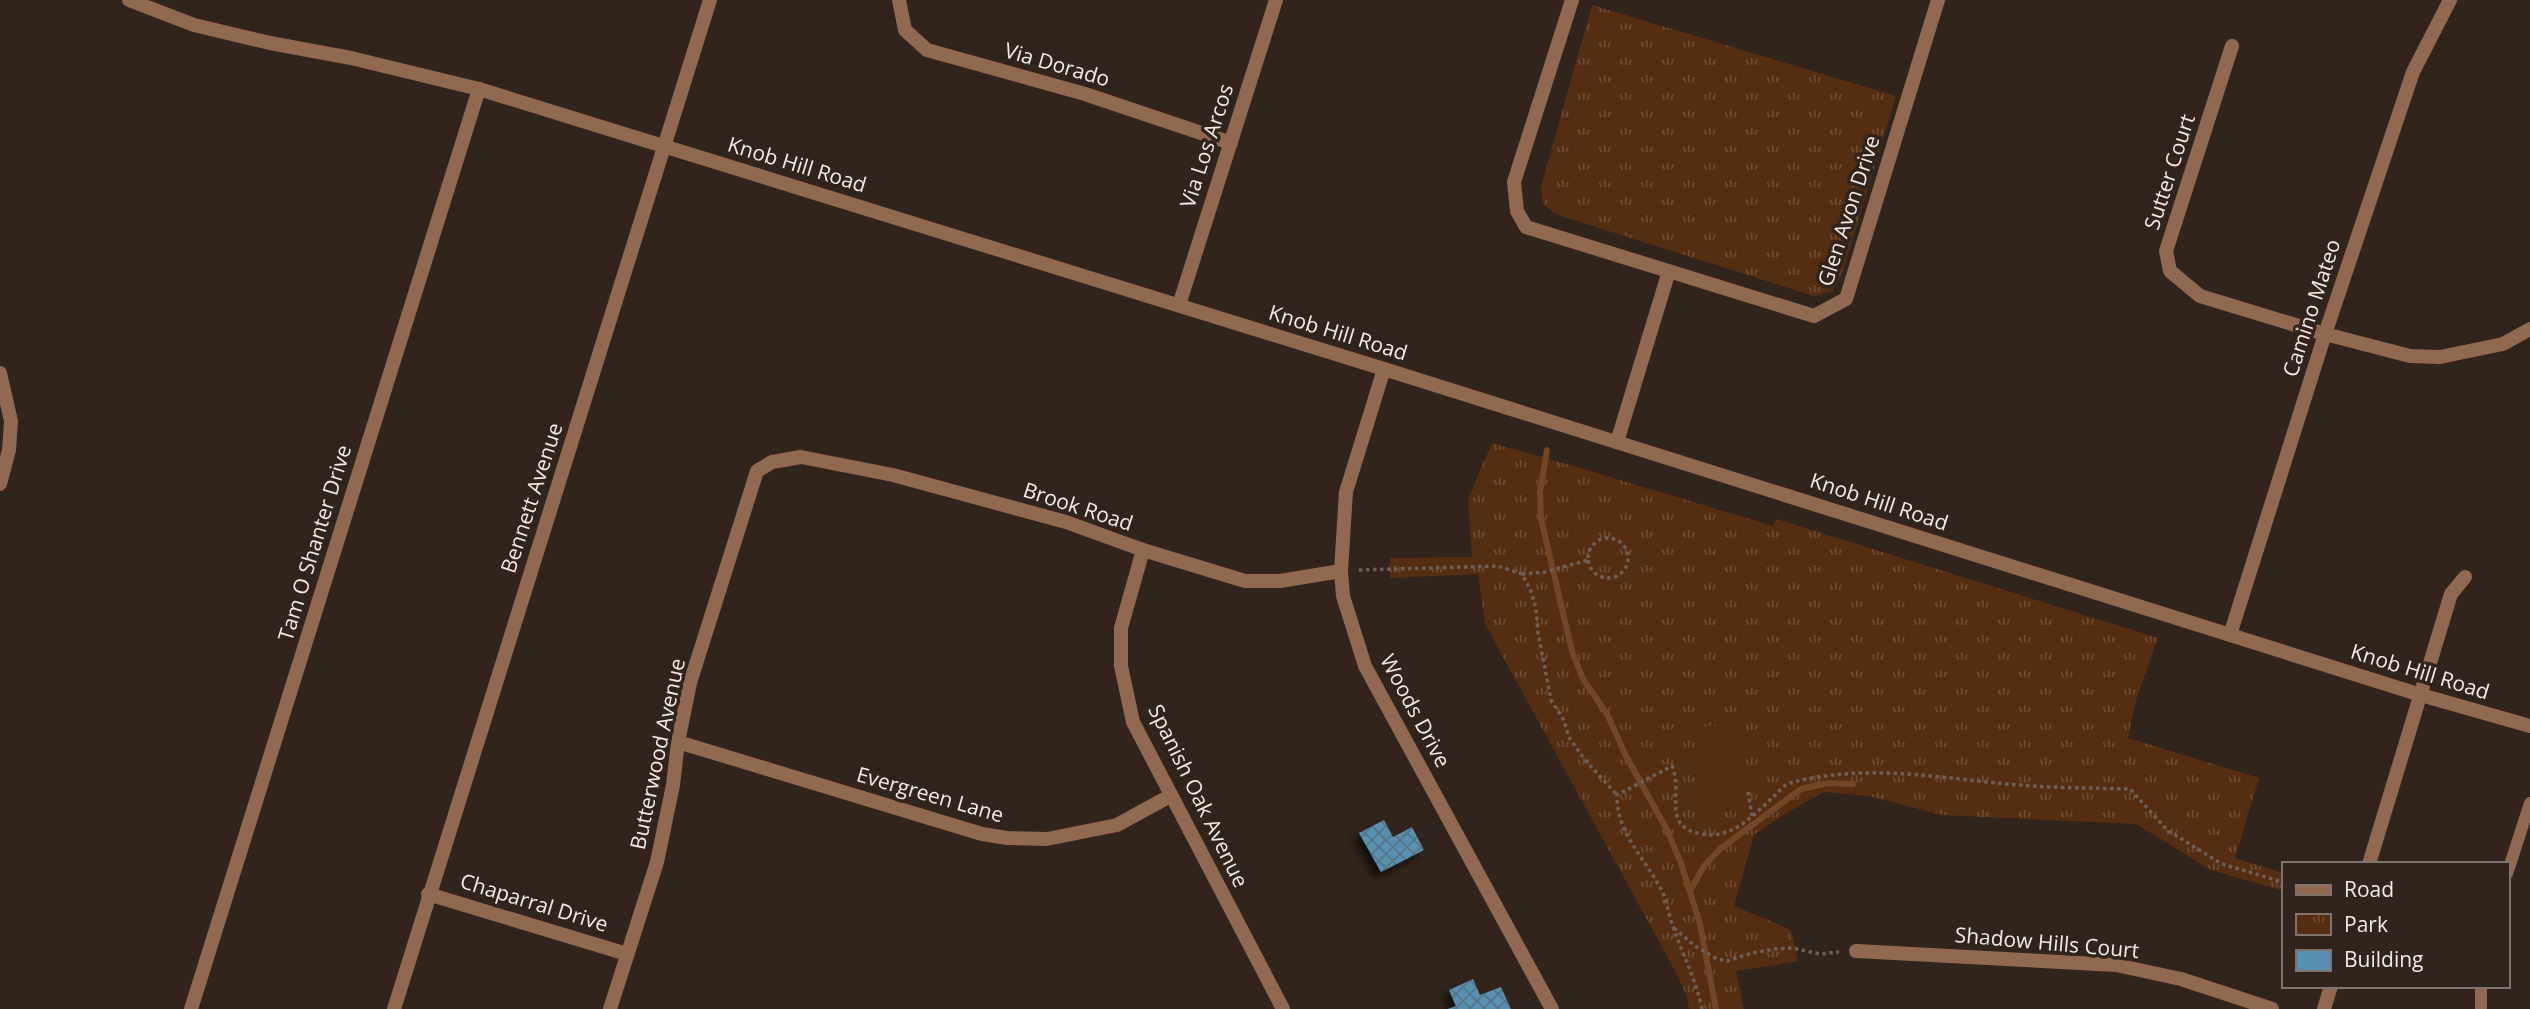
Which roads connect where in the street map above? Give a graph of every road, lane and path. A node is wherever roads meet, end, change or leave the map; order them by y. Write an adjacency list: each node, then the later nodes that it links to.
1 (129, 0): 9 (street, Knob Hill Road)
2 (710, 0): 11 (street, Bennett Avenue)
3 (899, 0): 10 (street, Via Dorado)
4 (1276, 0): 10 (street, Via Los Arcos)
5 (1572, 0): 12 (street, Glen Avon Drive)
6 (1938, 0): 12 (street, Glen Avon Drive)
7 (2450, 0): 15 (street, Camino Mateo)
8 (2232, 46): 15 (street, Sutter Court)
9 (479, 89): 11 (street, Knob Hill Road); 44 (street, Tam O Shanter Drive)
10 (1231, 143): 13 (street, Via Los Arcos)
11 (665, 146): 13 (street, Knob Hill Road); 38 (street, Bennett Avenue)
12 (1669, 271): 18 (street)
13 (1179, 305): 16 (street, Knob Hill Road)
14 (2530, 329): 15 (street, Sutter Court)
15 (2325, 334): 26 (street, Camino Mateo)
16 (1384, 369): 18 (street, Knob Hill Road); 23 (street, Woods Drive)
17 (0, 373): 20 (street)
18 (1617, 442): 26 (street, Knob Hill Road)
19 (801, 457): 21 (street, Brook Road); 29 (street, Butterwood Avenue)
20 (0, 484)
21 (1143, 550): 23 (street, Brook Road); 32 (street, Spanish Oak Avenue)
22 (1588, 560): 22 (path); 24 (path)
23 (1341, 571): 24 (path); 48 (street, Woods Drive)
24 (1522, 574): 31 (path)
25 (2465, 578): 27 (street)
26 (2230, 635): 27 (street, Knob Hill Road)
27 (2421, 695): 28 (street, Knob Hill Road); 35 (street)
28 (2530, 726)
29 (678, 742): 32 (street, Evergreen Lane); 41 (street, Butterwood Avenue)
30 (1748, 792): 34 (path)
31 (1617, 794): 34 (path); 39 (path)
32 (1170, 796): 47 (street, Spanish Oak Avenue)
33 (2530, 803): 36 (lane)
34 (1752, 816): 37 (path)
35 (2371, 862)
36 (2509, 868)
37 (2282, 882)
38 (428, 894): 41 (street, Chaparral Drive); 45 (street, Bennett Avenue)
39 (1673, 927): 40 (path); 49 (path)
40 (1856, 951): 50 (street, Shadow Hills Court)
41 (627, 954): 46 (street, Butterwood Avenue)
42 (2330, 988): 51 (street)
43 (2481, 988): 52 (lane)
44 (191, 1009)
45 (394, 1009)
46 (610, 1009)
47 (1283, 1009)
48 (1552, 1009)
49 (1702, 1009)
50 (2272, 1009)
51 (2324, 1009)
52 (2481, 1009)

